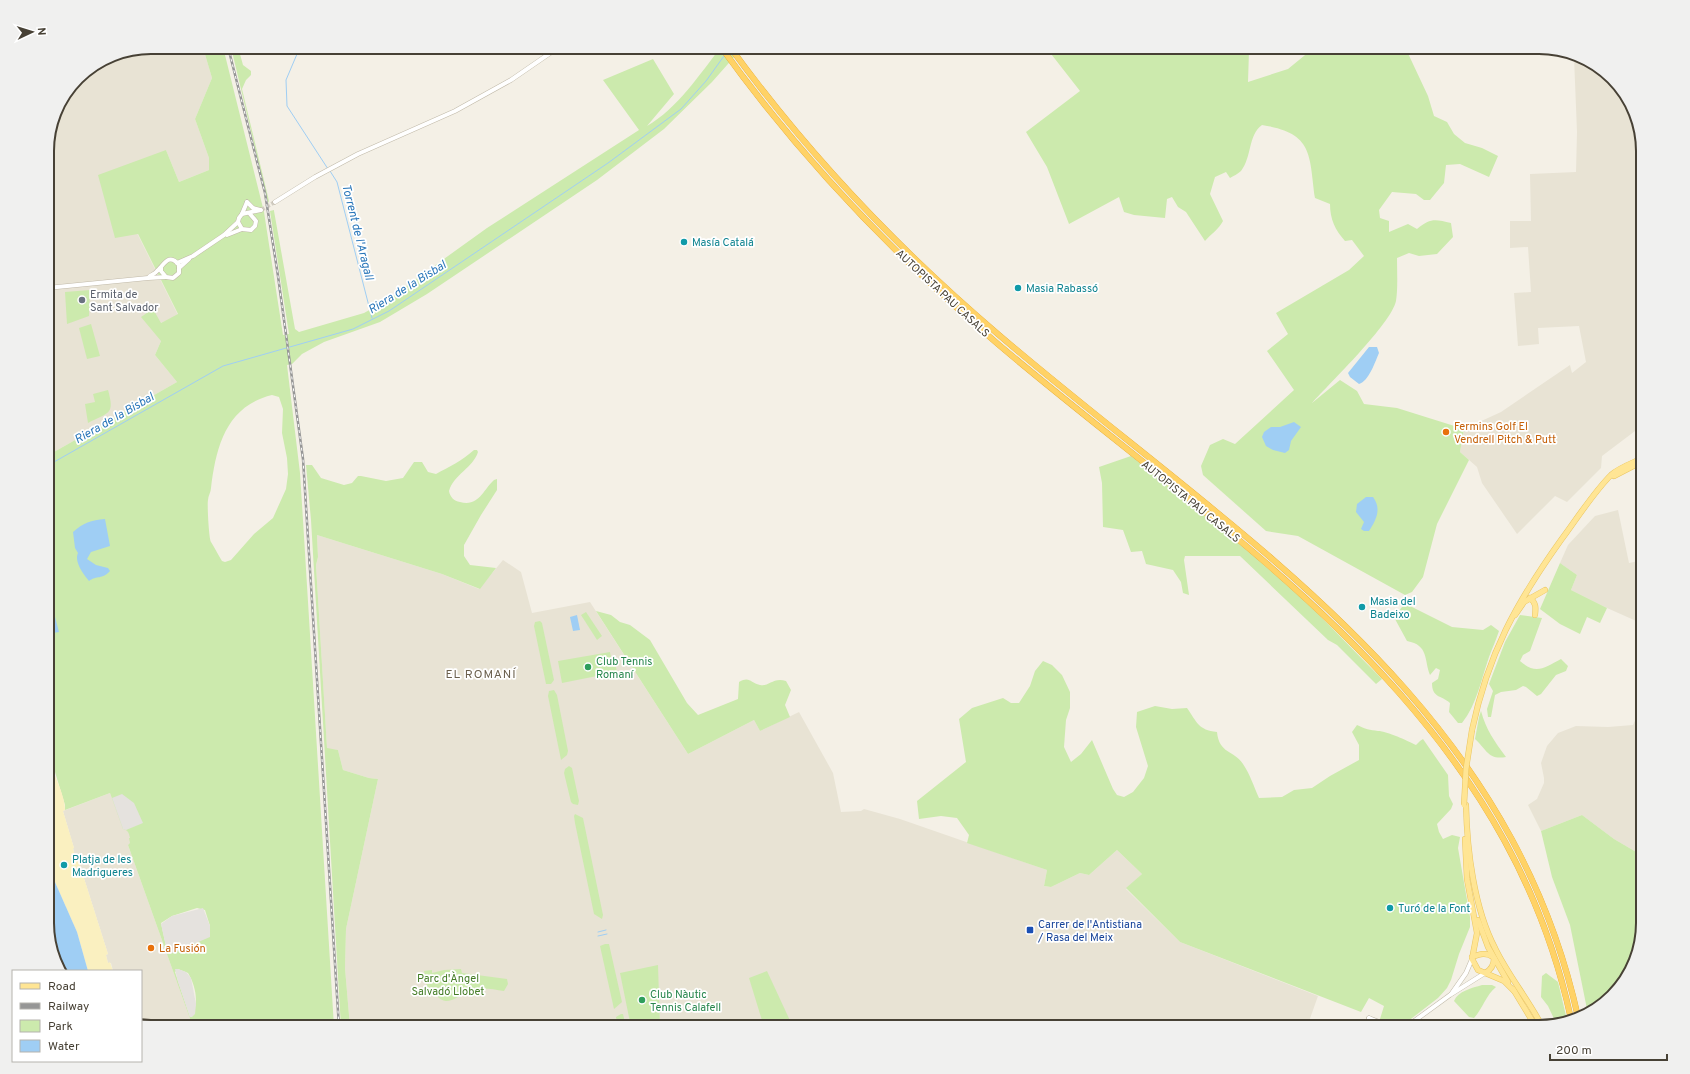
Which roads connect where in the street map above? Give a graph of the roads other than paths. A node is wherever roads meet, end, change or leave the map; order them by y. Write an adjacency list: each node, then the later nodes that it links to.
1 (549, 54): 7 (street)
2 (724, 54): 5 (highway)
3 (726, 54): 5 (highway, AUTOPISTA PAU CASALS)
4 (735, 54): 38 (highway, AUTOPISTA PAU CASALS)
5 (736, 67): 39 (highway, AUTOPISTA PAU CASALS)
6 (247, 202): 8 (street); 9 (street); 10 (street)
7 (275, 202)
8 (261, 210): 9 (street); 11 (street)
9 (250, 213): 10 (street); 11 (street)
10 (242, 214): 12 (street)
11 (255, 218): 13 (street)
12 (238, 222): 13 (street); 14 (street)
13 (242, 229): 14 (street)
14 (224, 235): 15 (street)
15 (192, 256): 16 (street); 18 (street)
16 (177, 263): 17 (street); 18 (street)
17 (161, 267): 19 (street); 20 (street)
18 (179, 268): 19 (street)
19 (166, 277): 20 (street)
20 (148, 278): 21 (street)
21 (54, 287)
22 (1636, 462): 28 (main road)
23 (1636, 465): 26 (main road)
24 (1545, 590): 25 (main road)
25 (1530, 598): 26 (main road); 27 (main road)
26 (1515, 615): 28 (main road)
27 (1535, 615)
28 (1473, 731): 29 (main road, bridge)
29 (1465, 805): 30 (main road); 31 (main road)
30 (1465, 844): 32 (main road); 33 (main road)
31 (1482, 913): 32 (main road); 36 (main road)
32 (1494, 957): 33 (main road); 34 (main road); 35 (main road); 36 (main road)
33 (1472, 958): 34 (main road); 37 (street)
34 (1485, 973): 35 (main road); 37 (street)
35 (1514, 991): 41 (main road)
36 (1522, 993): 42 (main road)
37 (1450, 995): 40 (street)
38 (1577, 1013)
39 (1570, 1015)
40 (1416, 1020)
41 (1532, 1020)
42 (1538, 1020)

